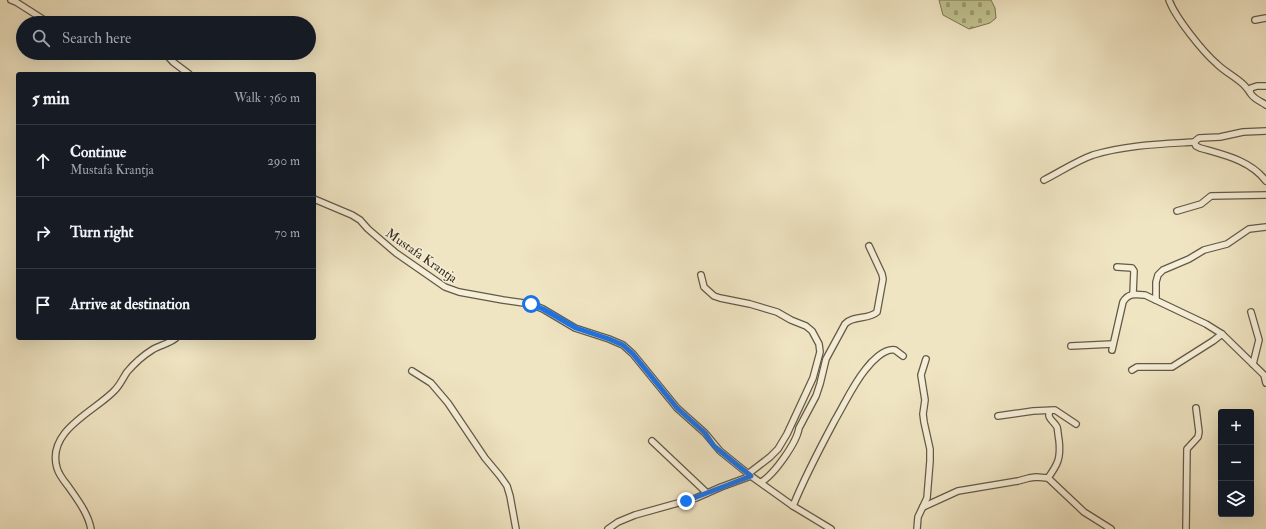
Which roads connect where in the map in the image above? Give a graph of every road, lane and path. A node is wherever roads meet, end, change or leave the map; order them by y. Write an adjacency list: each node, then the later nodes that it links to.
1 (11, 0): 3 (street)
2 (1169, 0): 9 (street)
3 (38, 16)
4 (1266, 18): 5 (street)
5 (1254, 20)
6 (171, 60): 7 (street)
7 (186, 72)
8 (1266, 86): 9 (street)
9 (1250, 91): 10 (street)
10 (1266, 105)
11 (1266, 131): 12 (street)
12 (1194, 142): 13 (street); 14 (street)
13 (1044, 180)
14 (1266, 181)
15 (1266, 195): 17 (street)
16 (316, 200): 40 (street, Mustafa Krantja)
17 (1177, 210)
18 (1266, 227): 23 (street)
19 (869, 246): 42 (street)
20 (1117, 267): 22 (street)
21 (701, 275): 40 (street)
22 (1133, 294): 23 (street); 27 (street)
23 (1156, 300): 25 (street)
24 (1251, 312): 30 (street)
25 (1222, 334): 30 (street); 31 (street)
26 (174, 340): 46 (street)
27 (1070, 346)
28 (903, 356): 44 (street)
29 (926, 359): 45 (street)
30 (1253, 364): 33 (street)
31 (1132, 370)
32 (412, 371): 47 (street)
33 (1265, 374): 34 (street)
34 (1266, 383)
35 (1196, 408): 52 (street)
36 (1050, 411): 37 (street); 38 (street); 41 (street)
37 (998, 416)
38 (1076, 424)
39 (652, 442): 43 (street)
40 (749, 475): 42 (street, Mustafa Krantja); 43 (street)
41 (1048, 478): 45 (street); 51 (street)
42 (762, 482): 44 (street, Mustafa Krantja)
43 (707, 493): 48 (street)
44 (793, 506): 49 (street, Mustafa Krantja)
45 (923, 507): 50 (street)
46 (90, 529)
47 (516, 529)
48 (608, 529)
49 (831, 529)
50 (917, 529)
51 (1111, 529)
52 (1186, 529)

